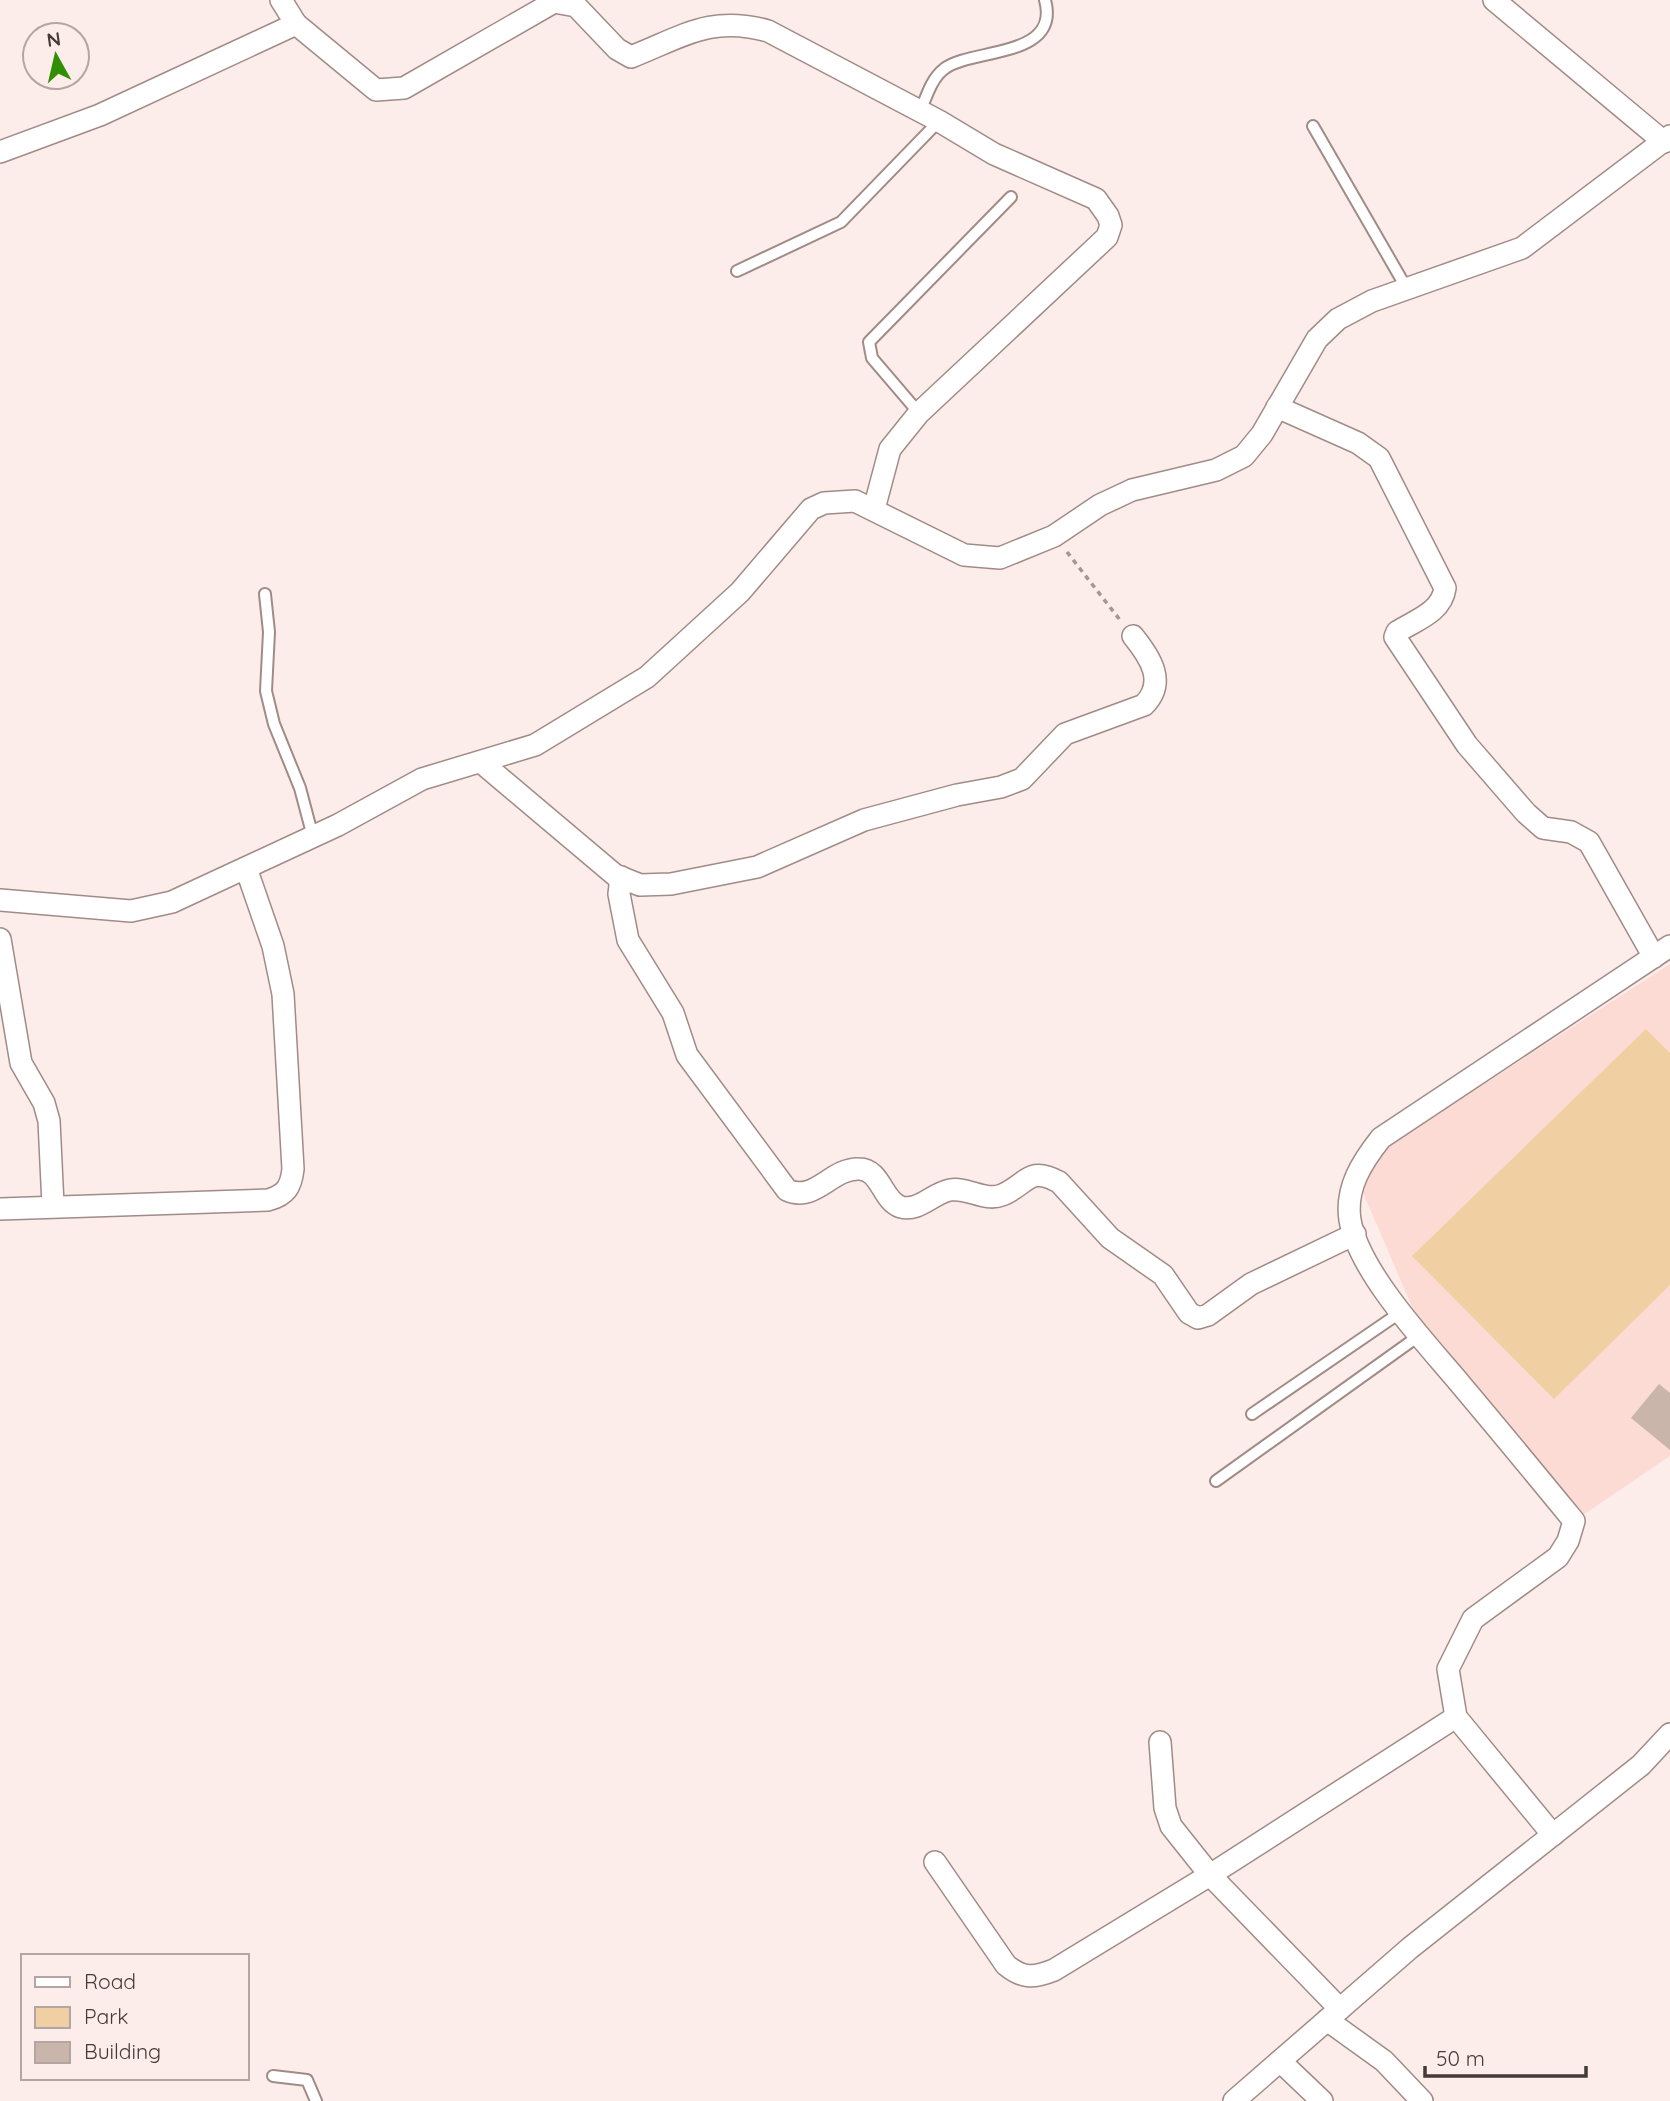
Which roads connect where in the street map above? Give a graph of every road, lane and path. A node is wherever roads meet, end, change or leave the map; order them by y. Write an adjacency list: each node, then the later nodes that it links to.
1 (281, 0): 4 (street)
2 (1045, 0): 5 (lane)
3 (1494, 0): 7 (street)
4 (296, 24): 5 (street); 8 (street)
5 (930, 117): 10 (lane); 13 (street)
6 (1313, 127): 11 (lane)
7 (1667, 139): 11 (street)
8 (0, 152)
9 (1011, 197): 13 (lane)
10 (737, 271)
11 (1406, 289): 12 (street)
12 (1277, 407): 15 (street); 24 (street)
13 (919, 413): 14 (street)
14 (874, 509): 15 (street); 18 (street)
15 (1055, 536): 17 (path)
16 (265, 594): 19 (lane)
17 (1133, 636): 21 (street)
18 (481, 762): 19 (street); 21 (street)
19 (313, 836): 20 (street)
20 (246, 868): 22 (street); 25 (street)
21 (621, 877): 27 (street)
22 (0, 900)
23 (0, 939): 25 (street)
24 (1662, 952): 27 (street)
25 (53, 1205): 26 (street)
26 (0, 1209)
27 (1355, 1234): 28 (street)
28 (1401, 1312): 29 (street); 30 (lane)
29 (1420, 1335): 31 (lane); 32 (street)
30 (1252, 1414)
31 (1216, 1481)
32 (1455, 1717): 35 (street); 37 (street)
33 (1670, 1734): 35 (street)
34 (1160, 1742): 37 (street)
35 (1553, 1835): 38 (street)
36 (935, 1862): 37 (street)
37 (1210, 1875): 38 (street)
38 (1333, 2015): 39 (street); 44 (street)
39 (1280, 2061): 42 (street); 43 (street)
40 (272, 2076): 41 (lane)
41 (316, 2101)
42 (1234, 2101)
43 (1322, 2101)
44 (1422, 2101)

